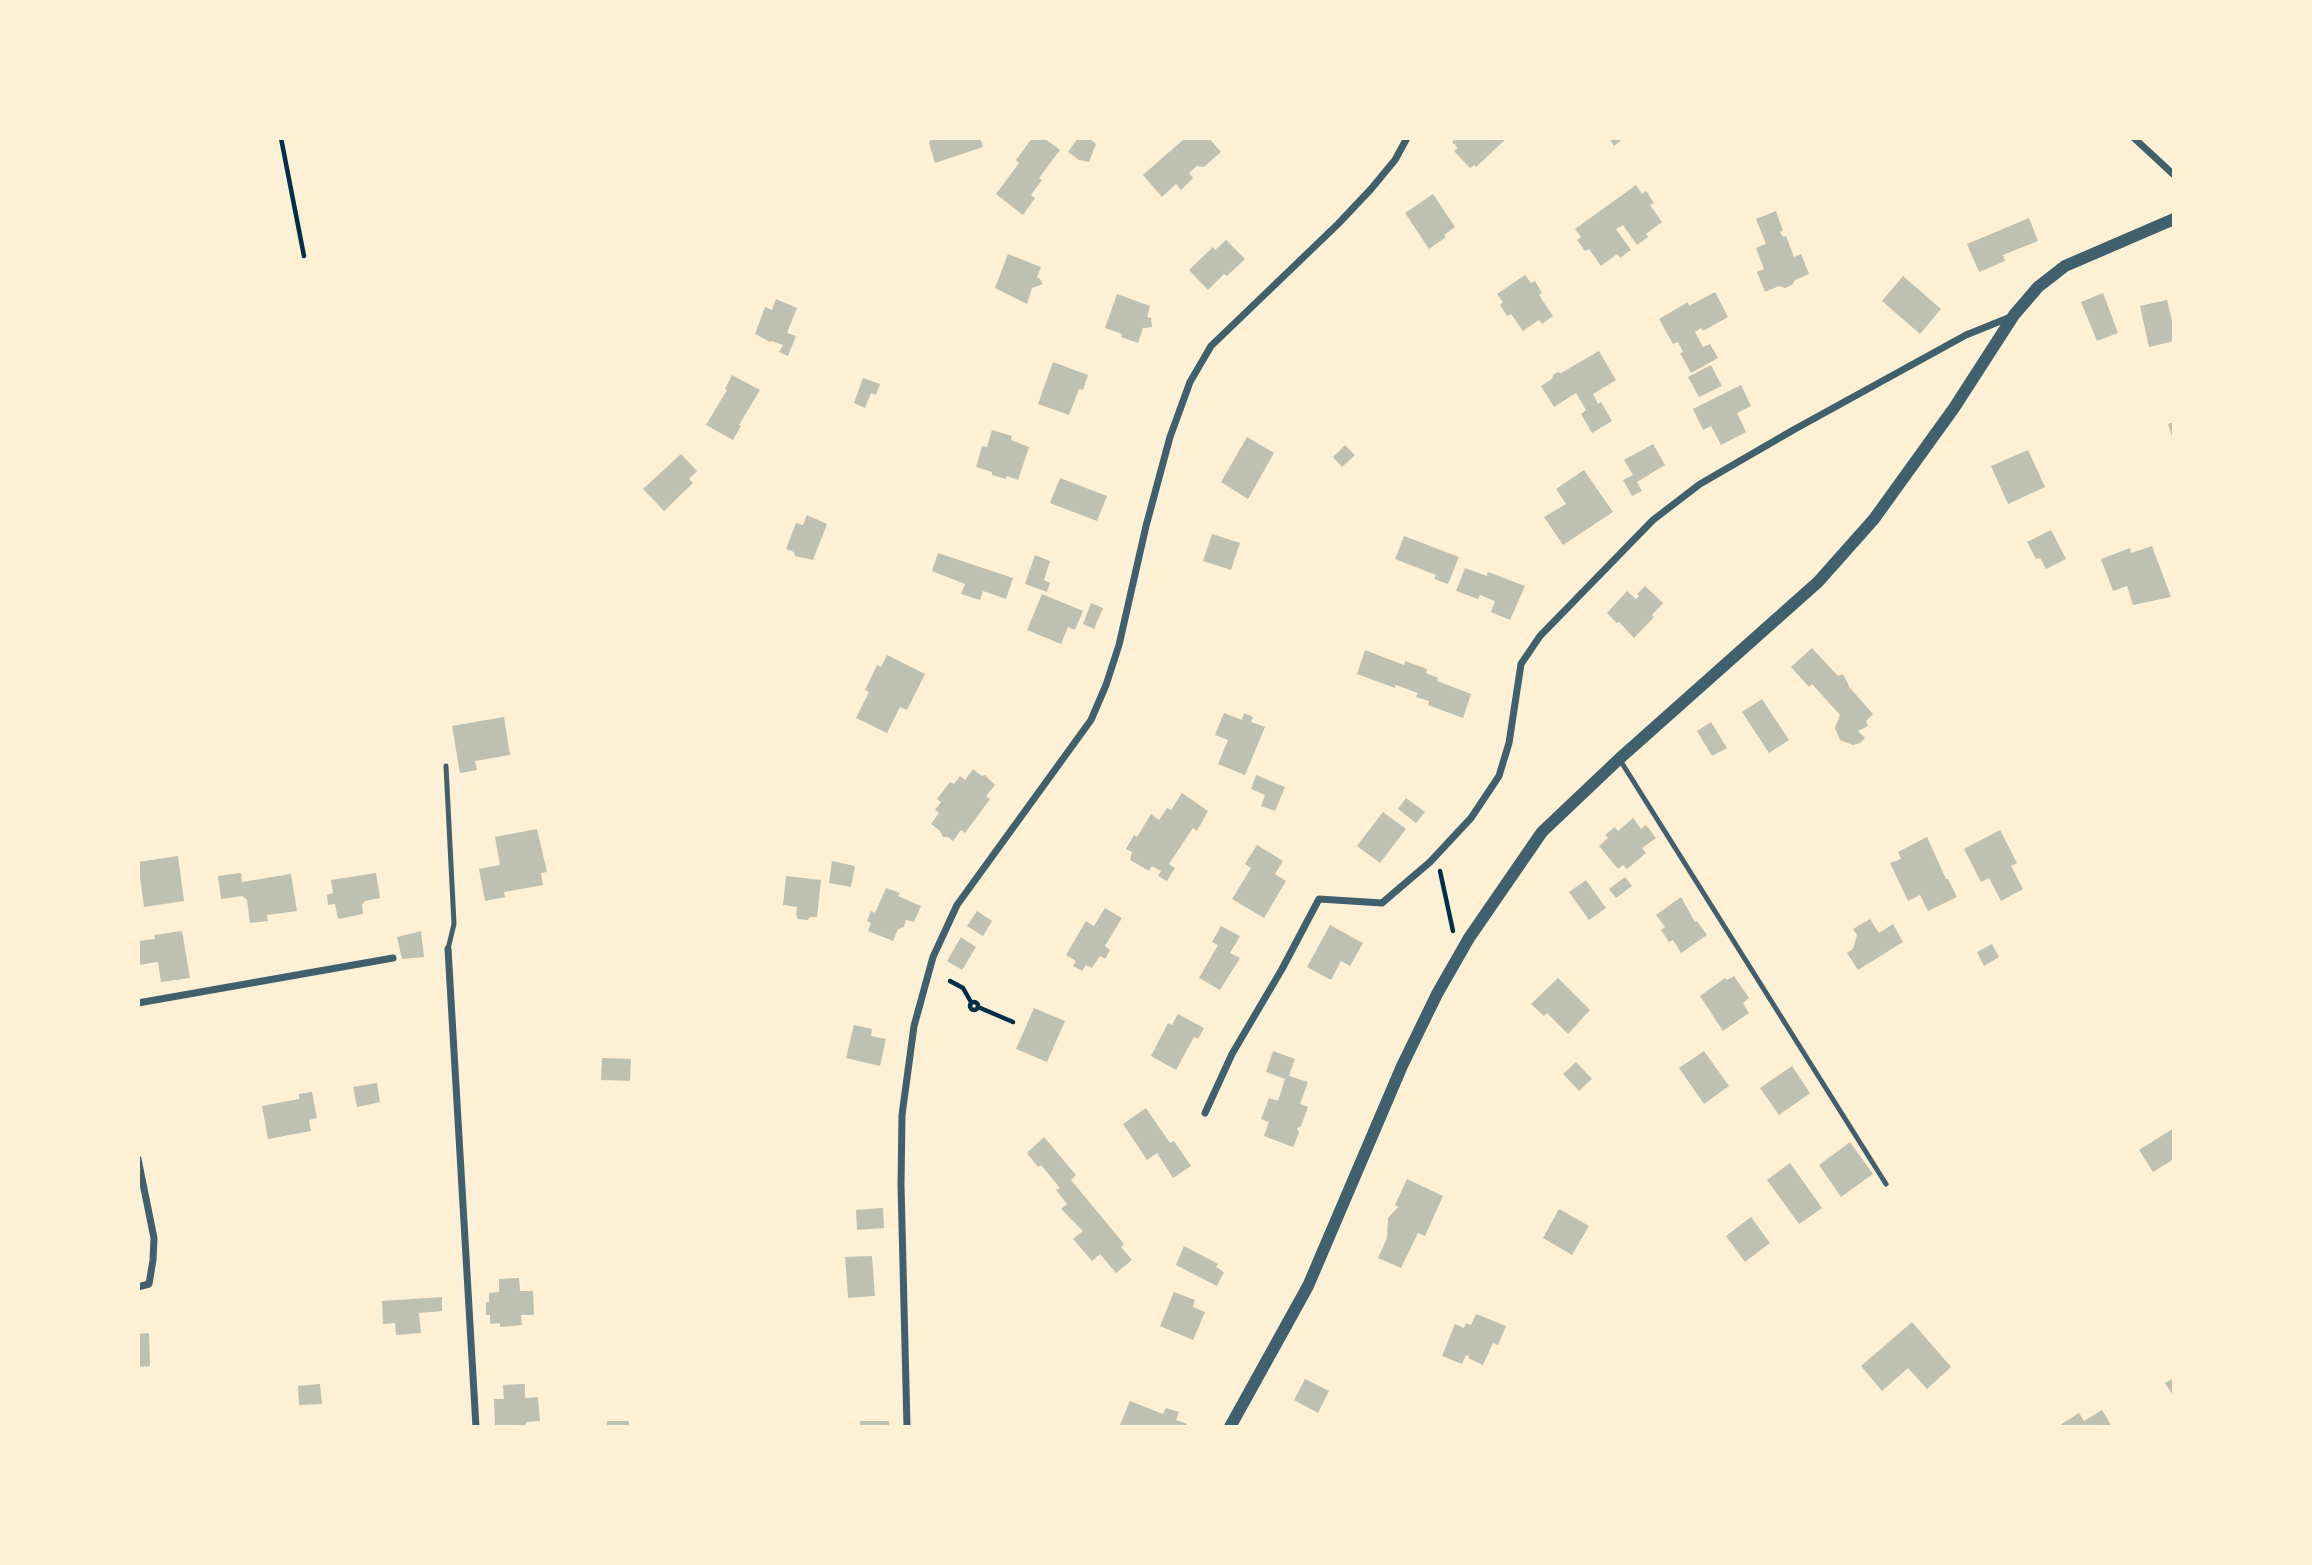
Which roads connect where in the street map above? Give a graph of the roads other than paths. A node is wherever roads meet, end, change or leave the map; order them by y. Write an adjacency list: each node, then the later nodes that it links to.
1 (2134, 138): 3 (street)
2 (1406, 139): 16 (street)
3 (2174, 175)
4 (2174, 219): 5 (street)
5 (2014, 315): 6 (street); 11 (street)
6 (1619, 759): 13 (lane); 17 (street)
7 (446, 766): 8 (lane)
8 (447, 949): 15 (street)
9 (393, 958): 10 (street)
10 (138, 1003)
11 (1205, 1112)
12 (138, 1159): 14 (street)
13 (1886, 1184)
14 (138, 1287)
15 (476, 1427)
16 (907, 1427)
17 (1230, 1427)

